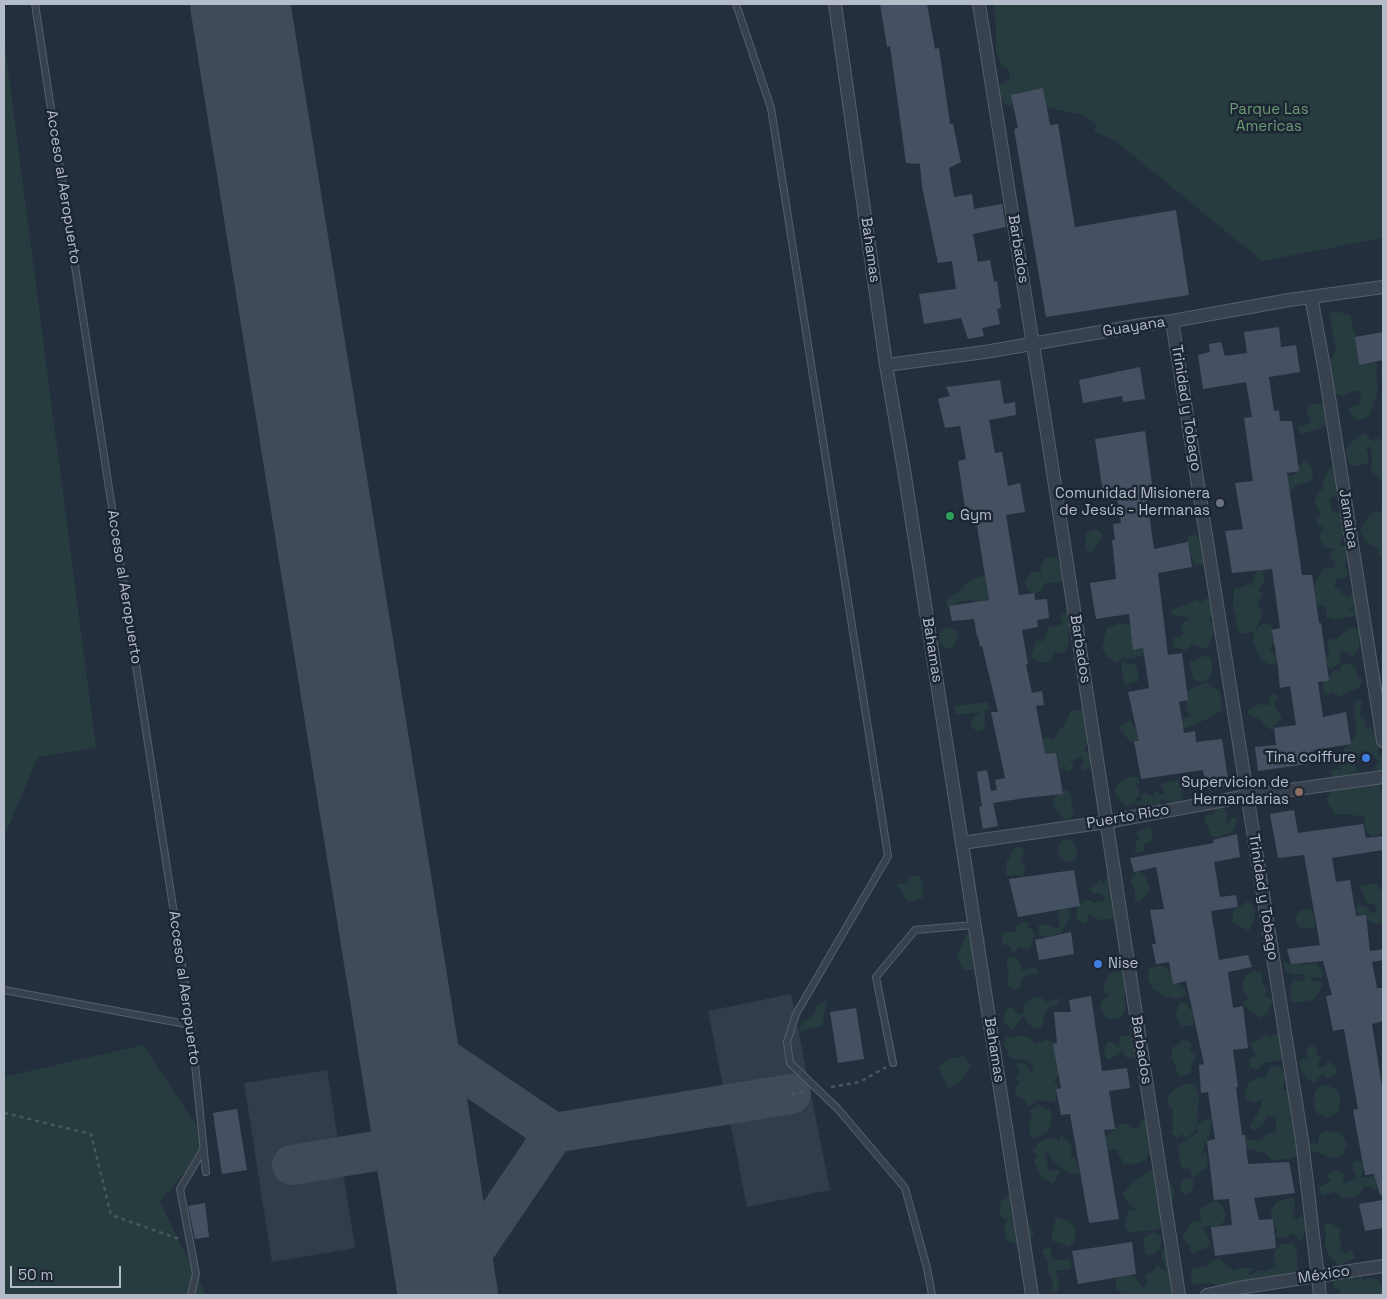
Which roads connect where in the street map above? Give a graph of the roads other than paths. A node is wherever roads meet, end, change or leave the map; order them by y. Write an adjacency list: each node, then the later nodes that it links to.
1 (35, 4): 17 (lane, Acceso al Aeropuerto)
2 (736, 4): 24 (lane)
3 (836, 4): 9 (street, Bahamas)
4 (979, 4): 8 (street, Barbados)
5 (1383, 287): 6 (street, Guayana)
6 (1311, 297): 7 (street, Guayana); 10 (street, Jamaica)
7 (1172, 321): 8 (street, Guayana); 12 (street, Trinidad y Tobago)
8 (1032, 344): 9 (street, Guayana); 13 (street, Barbados)
9 (886, 366): 14 (street, Bahamas)
10 (1383, 741)
11 (1383, 777): 12 (street, Puerto Rico)
12 (1247, 796): 13 (street, Puerto Rico); 22 (street, Trinidad y Tobago)
13 (1106, 822): 14 (street, Puerto Rico); 26 (street, Barbados)
14 (962, 843): 15 (street, Bahamas)
15 (974, 925): 18 (lane); 25 (street, Bahamas)
16 (4, 990): 17 (lane)
17 (191, 1024): 19 (lane, Acceso al Aeropuerto)
18 (893, 1063)
19 (203, 1149): 20 (lane, Acceso al Aeropuerto); 23 (lane)
20 (206, 1172)
21 (1383, 1266): 22 (street, México)
22 (1317, 1277): 27 (street, México); 28 (street, Trinidad y Tobago)
23 (191, 1295)
24 (932, 1295)
25 (1032, 1295)
26 (1178, 1295)
27 (1207, 1295)
28 (1320, 1295)

